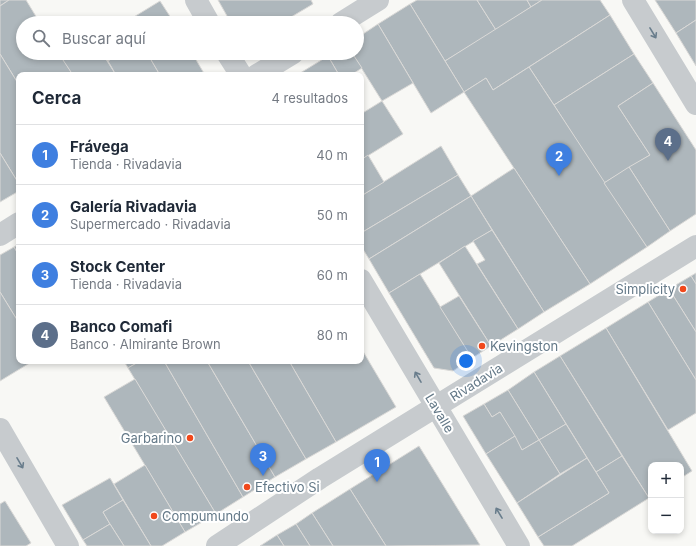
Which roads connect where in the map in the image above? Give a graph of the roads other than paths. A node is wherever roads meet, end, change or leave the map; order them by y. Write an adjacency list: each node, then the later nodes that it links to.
1 (196, 0): 4 (street)
2 (378, 0): 5 (street)
3 (633, 0): 10 (street, one-way to 10)
4 (205, 16)
5 (352, 16)
6 (231, 60): 8 (street)
7 (282, 60): 9 (street)
8 (238, 72)
9 (262, 72)
10 (696, 104)
11 (16, 225): 12 (street)
12 (0, 235)
13 (696, 246): 15 (street, Rivadavia)
14 (364, 285): 15 (street, Lavalle, one-way to 14)
15 (436, 407): 18 (street, Rivadavia); 19 (street, Lavalle, one-way to 15)
16 (0, 429): 17 (street, one-way to 17)
17 (68, 546)
18 (217, 546)
19 (519, 546)

